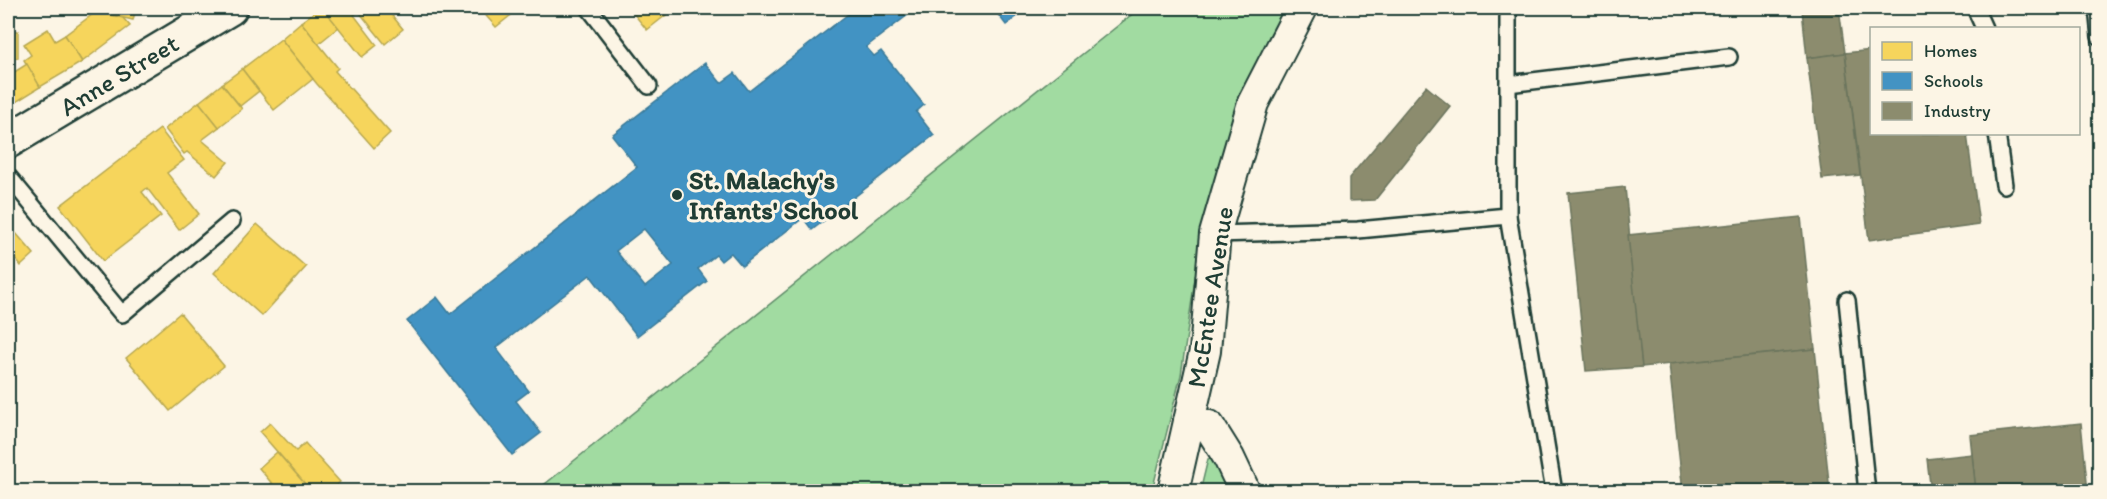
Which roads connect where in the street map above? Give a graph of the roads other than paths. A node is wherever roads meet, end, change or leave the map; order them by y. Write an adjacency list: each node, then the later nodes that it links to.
1 (230, 8): 13 (main road, Anne Street)
2 (589, 8): 11 (lane)
3 (1302, 8): 18 (street, McEntee Avenue)
4 (1508, 8): 10 (lane)
5 (1975, 8): 7 (lane)
6 (2097, 8): 8 (lane)
7 (1984, 27)
8 (2100, 37)
9 (1729, 57): 10 (lane)
10 (1508, 84): 16 (lane)
11 (649, 86)
12 (1997, 135): 15 (lane)
13 (8, 141)
14 (8, 176): 17 (lane)
15 (2004, 185)
16 (1508, 216): 18 (lane); 23 (lane)
17 (232, 221)
18 (1215, 234): 20 (street, McEntee Avenue)
19 (1847, 300): 24 (lane)
20 (1189, 421): 21 (street, McEntee Avenue); 22 (street)
21 (1173, 492)
22 (1245, 492)
23 (1554, 492)
24 (1867, 492)

